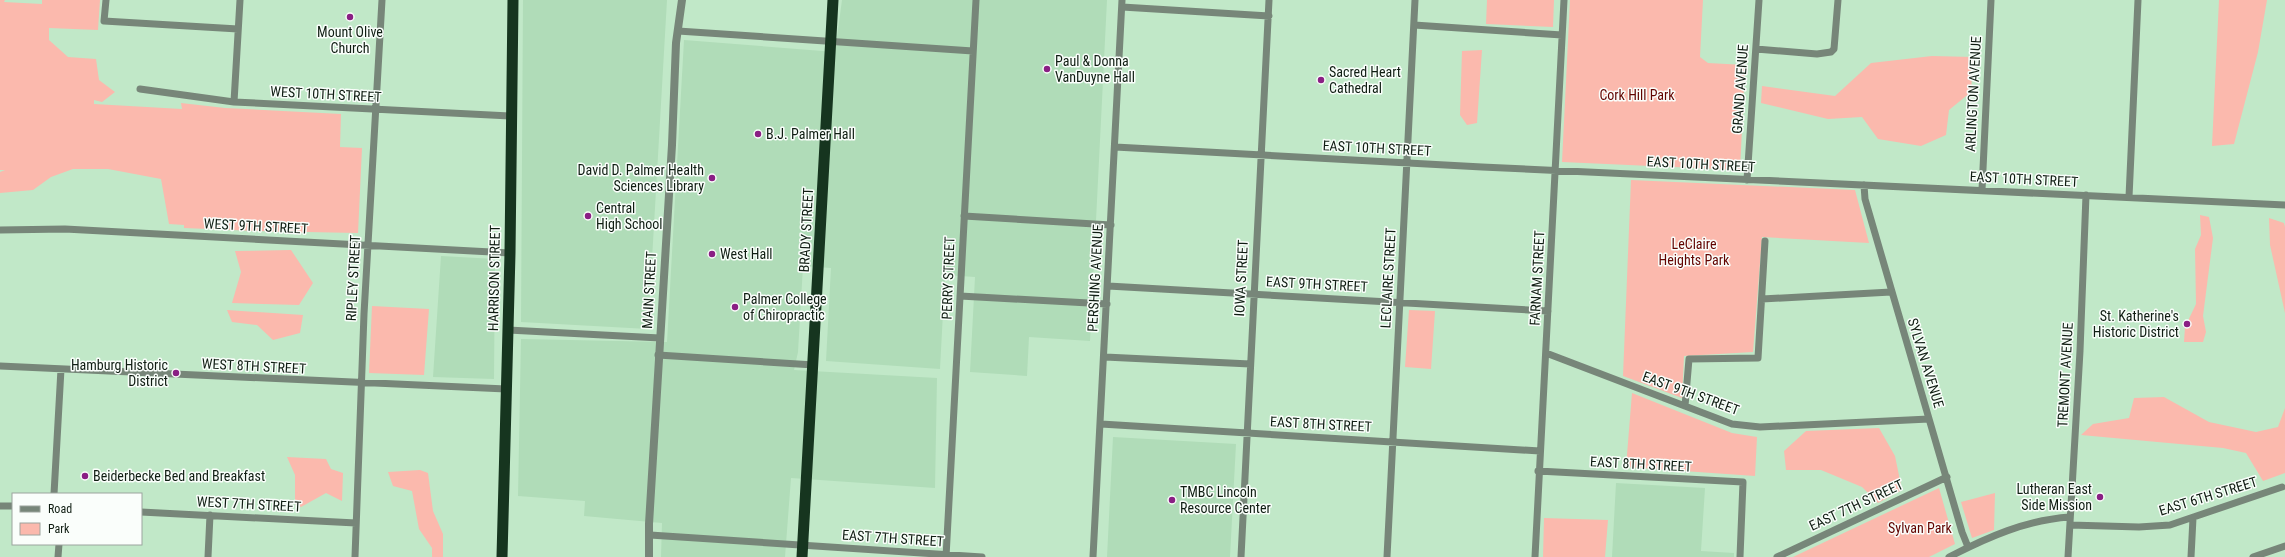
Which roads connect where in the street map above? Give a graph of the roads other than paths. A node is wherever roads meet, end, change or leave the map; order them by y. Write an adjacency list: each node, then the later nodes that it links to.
1 (106, 0): 18 (street)
2 (240, 0): 18 (street)
3 (382, 0): 26 (street, RIPLEY STREET)
4 (513, 0): 27 (highway, HARRISON STREET)
5 (682, 0): 19 (street, MAIN STREET)
6 (834, 0): 21 (highway, BRADY STREET)
7 (976, 0): 23 (street, PERRY STREET)
8 (1270, 0): 16 (street, IOWA STREET)
9 (1415, 0): 17 (street, LECLAIRE STREET)
10 (1564, 0): 20 (street, FARNAM STREET)
11 (1759, 0): 22 (street, GRAND AVENUE)
12 (1838, 0): 22 (street)
13 (1991, 0): 34 (street, ARLINGTON AVENUE)
14 (2138, 0): 36 (street)
15 (1122, 4): 16 (street); 28 (street, PERSHING AVENUE)
16 (1269, 16): 29 (street, IOWA STREET)
17 (1414, 25): 20 (street); 30 (street, LECLAIRE STREET)
18 (238, 29): 25 (street)
19 (678, 31): 21 (street); 53 (street, MAIN STREET)
20 (1562, 35): 31 (street, FARNAM STREET)
21 (831, 42): 23 (street); 58 (highway, BRADY STREET)
22 (1756, 49): 32 (street, GRAND AVENUE)
23 (973, 51): 38 (street, PERRY STREET)
24 (140, 89): 25 (street, WEST 10TH STREET)
25 (234, 102): 26 (street, WEST 10TH STREET)
26 (375, 109): 27 (street, WEST 10TH STREET); 42 (street, RIPLEY STREET)
27 (511, 116): 43 (highway, HARRISON STREET)
28 (1115, 147): 29 (street, EAST 10TH STREET); 39 (street, PERSHING AVENUE)
29 (1261, 155): 30 (street, EAST 10TH STREET); 46 (street, IOWA STREET)
30 (1407, 163): 31 (street, EAST 10TH STREET); 49 (street, LECLAIRE STREET)
31 (1556, 170): 32 (street, EAST 10TH STREET); 51 (street, FARNAM STREET)
32 (1747, 180): 33 (street, EAST 10TH STREET)
33 (1864, 185): 34 (street, EAST 10TH STREET); 45 (street, SYLVAN AVENUE)
34 (1982, 190): 35 (street, EAST 10TH STREET)
35 (2086, 195): 36 (street, EAST 10TH STREET); 78 (street, TREMONT AVENUE)
36 (2128, 197): 37 (street, EAST 10TH STREET)
37 (2285, 206)
38 (964, 216): 39 (street); 47 (street, PERRY STREET)
39 (1111, 225): 44 (street, PERSHING AVENUE)
40 (0, 230): 42 (street, WEST 9TH STREET)
41 (1766, 240): 48 (street)
42 (368, 246): 43 (street, WEST 9TH STREET); 61 (street, RIPLEY STREET)
43 (510, 253): 52 (highway, HARRISON STREET)
44 (1108, 286): 46 (street, EAST 9TH STREET); 50 (street, PERSHING AVENUE)
45 (1891, 292): 48 (street); 64 (street, SYLVAN AVENUE)
46 (1254, 294): 49 (street, EAST 9TH STREET); 57 (street, IOWA STREET)
47 (960, 296): 50 (street); 85 (street, PERRY STREET)
48 (1762, 299): 63 (street)
49 (1400, 302): 51 (street, EAST 9TH STREET); 67 (street, LECLAIRE STREET)
50 (1107, 304): 56 (street, PERSHING AVENUE)
51 (1548, 311): 54 (street, FARNAM STREET)
52 (508, 330): 53 (street); 62 (highway, HARRISON STREET)
53 (660, 338): 55 (street, MAIN STREET)
54 (1546, 353): 63 (street, EAST 9TH STREET); 68 (street, FARNAM STREET)
55 (658, 355): 58 (street); 80 (street, MAIN STREET)
56 (1105, 356): 57 (street); 65 (street, PERSHING AVENUE)
57 (1250, 364): 66 (street, IOWA STREET)
58 (814, 365): 82 (highway, BRADY STREET)
59 (0, 366): 60 (street, WEST 8TH STREET)
60 (61, 369): 61 (street, WEST 8TH STREET); 72 (street)
61 (361, 384): 62 (street, WEST 8TH STREET); 79 (street, RIPLEY STREET)
62 (506, 389): 89 (highway, HARRISON STREET)
63 (1685, 406): 64 (street, EAST 9TH STREET)
64 (1929, 419): 70 (street, SYLVAN AVENUE)
65 (1101, 424): 66 (street, EAST 8TH STREET); 93 (street, PERSHING AVENUE)
66 (1246, 433): 67 (street, EAST 8TH STREET); 94 (street, IOWA STREET)
67 (1392, 441): 68 (street, EAST 8TH STREET); 95 (street, LECLAIRE STREET)
68 (1540, 451): 69 (street, FARNAM STREET)
69 (1538, 471): 96 (street, FARNAM STREET); 97 (street, EAST 8TH STREET)
70 (1947, 477): 84 (street, SYLVAN AVENUE); 98 (street, EAST 7TH STREET)
71 (2282, 487): 77 (street, EAST 6TH STREET)
72 (54, 493)
73 (0, 506): 74 (street)
74 (12, 506)
75 (142, 512): 76 (street, WEST 7TH STREET)
76 (210, 515): 79 (street, WEST 7TH STREET); 87 (street)
77 (2193, 518): 78 (street, EAST 6TH STREET); 101 (street)
78 (2070, 521): 84 (street, EAST 6TH STREET); 100 (street, TREMONT AVENUE)
79 (356, 523): 88 (street, RIPLEY STREET)
80 (650, 535): 82 (street); 90 (street, MAIN STREET)
81 (59, 545): 86 (street)
82 (802, 545): 85 (street, EAST 7TH STREET); 91 (highway, BRADY STREET)
83 (2285, 546): 102 (street)
84 (1968, 547): 99 (street, EAST 6TH STREET)
85 (946, 556): 92 (street, EAST 7TH STREET)
86 (58, 557)
87 (208, 557)
88 (355, 557)
89 (502, 557)
90 (649, 557)
91 (802, 557)
92 (982, 557)
93 (1093, 557)
94 (1241, 557)
95 (1387, 557)
96 (1535, 557)
97 (1740, 557)
98 (1778, 557)
99 (1949, 557)
100 (2068, 557)
101 (2191, 557)
102 (2253, 557)

